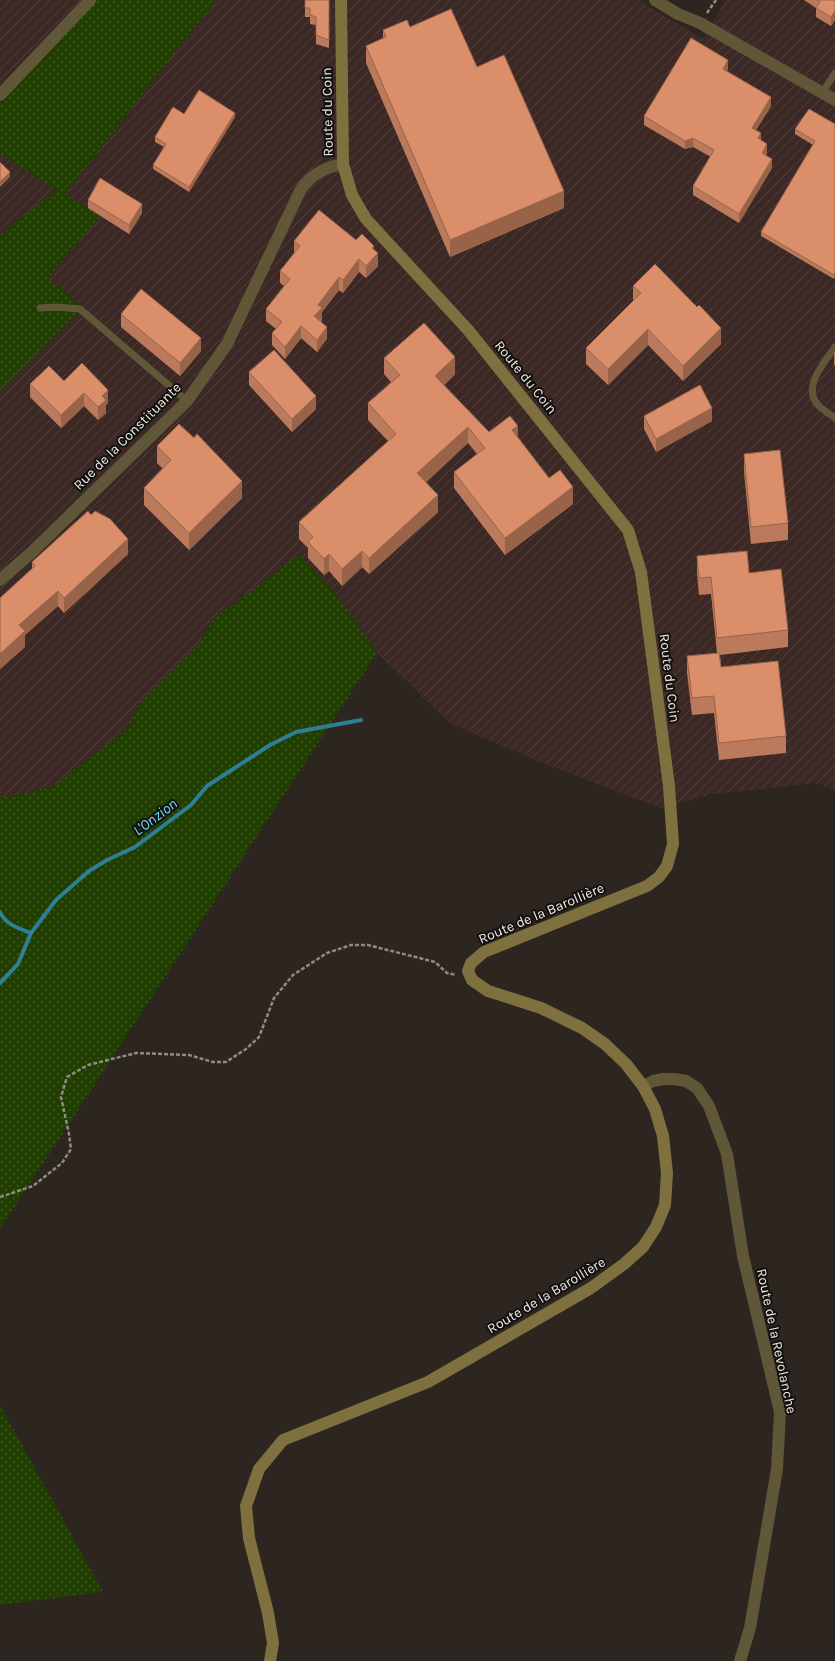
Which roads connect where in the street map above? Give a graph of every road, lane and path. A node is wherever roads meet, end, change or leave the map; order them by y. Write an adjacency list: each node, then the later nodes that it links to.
1 (90, 0): 8 (street)
2 (340, 0): 10 (main road, Route du Coin)
3 (655, 0): 7 (street)
4 (716, 0): 5 (path)
5 (705, 16)
6 (835, 73): 7 (lane)
7 (822, 93): 9 (street)
8 (0, 95)
9 (835, 100)
10 (343, 164): 13 (street, Rue de la Constituante); 16 (main road, Route du Coin)
11 (40, 308): 13 (lane)
12 (835, 347): 14 (lane)
13 (187, 401): 15 (street, Rue de la Constituante)
14 (835, 418)
15 (0, 580)
16 (669, 791): 17 (main road, Route de la Barollière)
17 (472, 980): 18 (main road, Route de la Barollière); 19 (path)
18 (643, 1086): 20 (main road, Route de la Barollière); 21 (street, Route de la Revolanche)
19 (0, 1197)
20 (270, 1661)
21 (740, 1661)

